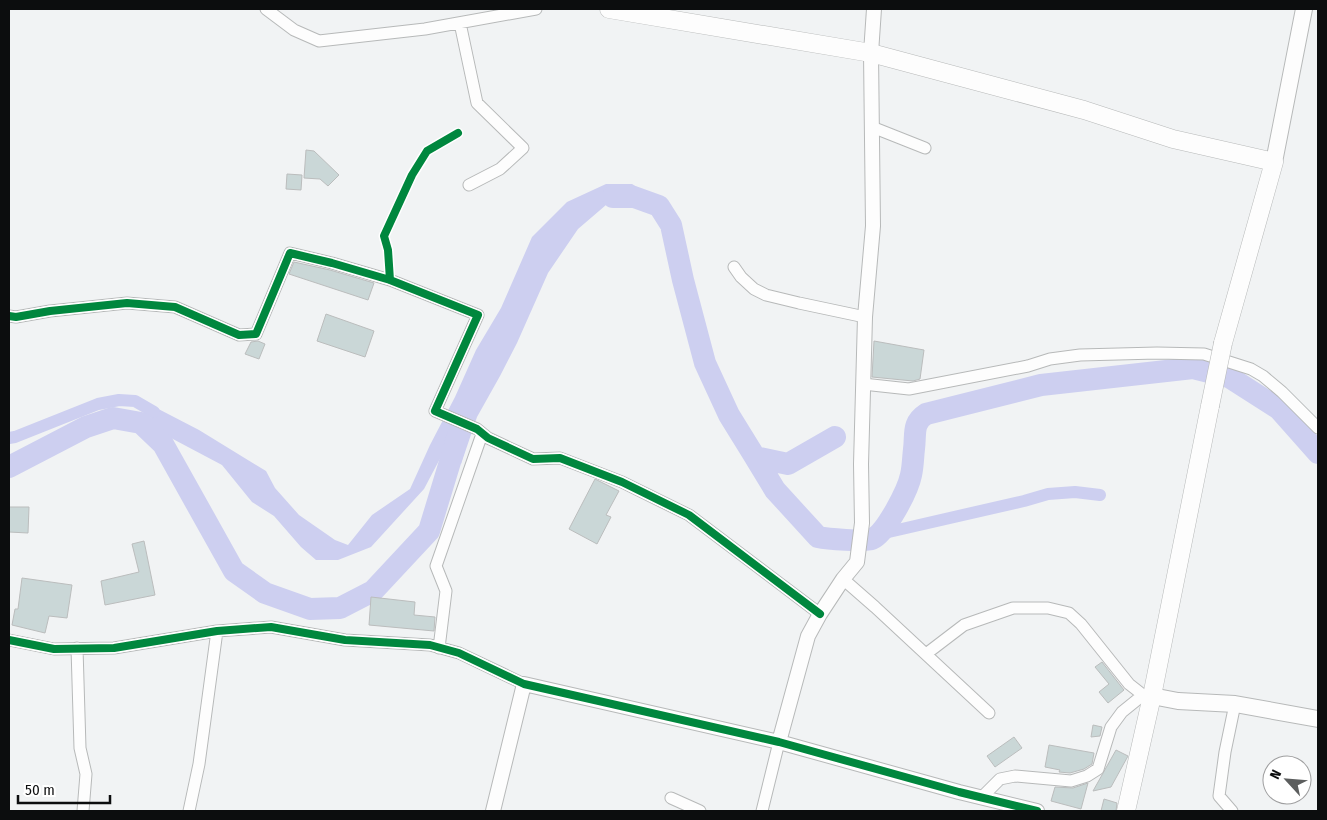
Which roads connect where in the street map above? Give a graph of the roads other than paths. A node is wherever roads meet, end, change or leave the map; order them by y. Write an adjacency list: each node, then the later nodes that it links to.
1 (266, 9): 6 (street)
2 (536, 9): 6 (street)
3 (609, 9): 7 (main road)
4 (874, 9): 7 (street)
5 (1304, 9): 10 (main road)
6 (460, 22): 11 (street)
7 (871, 53): 8 (street); 10 (main road)
8 (872, 128): 9 (street); 14 (street)
9 (925, 148)
10 (1274, 162): 26 (main road, bridge)
11 (469, 185)
12 (734, 267): 14 (street)
13 (9, 316): 17 (street)
14 (865, 317): 15 (street)
15 (863, 384): 16 (street); 18 (street)
16 (1318, 428)
17 (480, 432): 19 (street); 23 (street)
18 (843, 579): 19 (street); 24 (street)
19 (820, 614): 30 (street)
20 (216, 631): 22 (street); 23 (street); 35 (street)
21 (9, 640): 22 (street)
22 (77, 648): 34 (street)
23 (439, 648): 25 (street)
24 (926, 654): 26 (street); 28 (street)
25 (524, 684): 30 (street); 36 (street)
26 (1148, 696): 27 (main road); 31 (street); 39 (main road)
27 (1235, 704): 29 (main road); 40 (street)
28 (989, 712)
29 (1318, 719)
30 (779, 742): 31 (street); 38 (street)
31 (982, 797): 33 (street)
32 (671, 798): 37 (street)
33 (1028, 810)
34 (83, 811)
35 (189, 811)
36 (494, 811)
37 (700, 811)
38 (762, 811)
39 (1126, 811)
40 (1232, 811)

